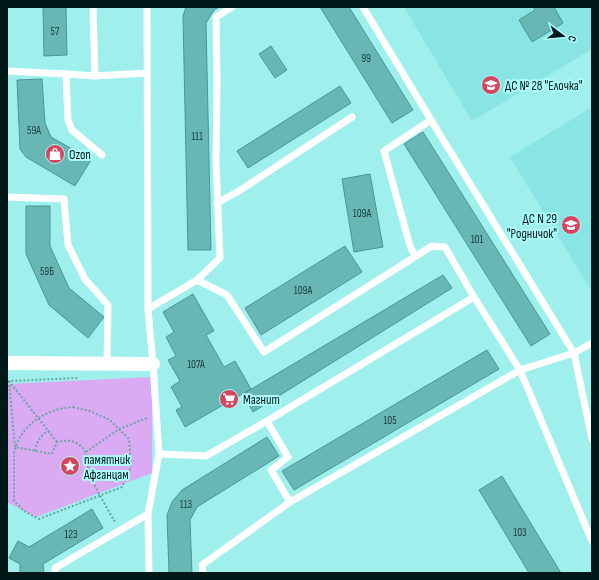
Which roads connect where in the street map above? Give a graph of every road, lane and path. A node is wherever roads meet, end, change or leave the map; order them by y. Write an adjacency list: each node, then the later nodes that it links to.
1 (93, 7): 8 (lane)
2 (147, 7): 6 (lane)
3 (232, 7): 13 (lane)
4 (363, 7): 10 (lane)
5 (7, 71): 7 (lane)
6 (147, 73): 8 (lane); 17 (lane)
7 (66, 74): 8 (lane); 11 (lane)
8 (95, 76)
9 (352, 117): 13 (lane)
10 (431, 120): 14 (lane); 19 (lane)
11 (102, 155)
12 (7, 197): 21 (lane)
13 (217, 203): 15 (lane)
14 (415, 256): 15 (lane); 16 (lane)
15 (197, 280): 17 (lane)
16 (474, 297): 23 (lane); 28 (lane)
17 (148, 309): 22 (lane)
18 (592, 343): 19 (lane)
19 (574, 353): 23 (lane); 31 (lane)
20 (7, 363): 21 (street)
21 (107, 364): 22 (street)
22 (153, 364): 26 (lane)
23 (520, 370): 38 (lane); 41 (lane)
24 (85, 377): 25 (path)
25 (9, 381): 27 (path); 33 (path)
26 (156, 414): 29 (path); 36 (lane)
27 (39, 418): 29 (path); 30 (path); 33 (path)
28 (267, 421): 36 (lane); 38 (lane)
29 (119, 429): 35 (path); 37 (path)
30 (49, 431): 32 (path); 34 (path)
31 (592, 439)
32 (57, 442): 34 (path); 35 (path)
33 (15, 447): 34 (path); 37 (path)
34 (35, 451)
35 (86, 452): 37 (path)
36 (159, 454): 39 (lane)
37 (100, 495): 40 (path)
38 (290, 502): 44 (lane)
39 (148, 514): 40 (lane); 43 (lane)
40 (120, 530): 42 (lane)
41 (592, 541)
42 (55, 573)
43 (149, 573)
44 (203, 573)

